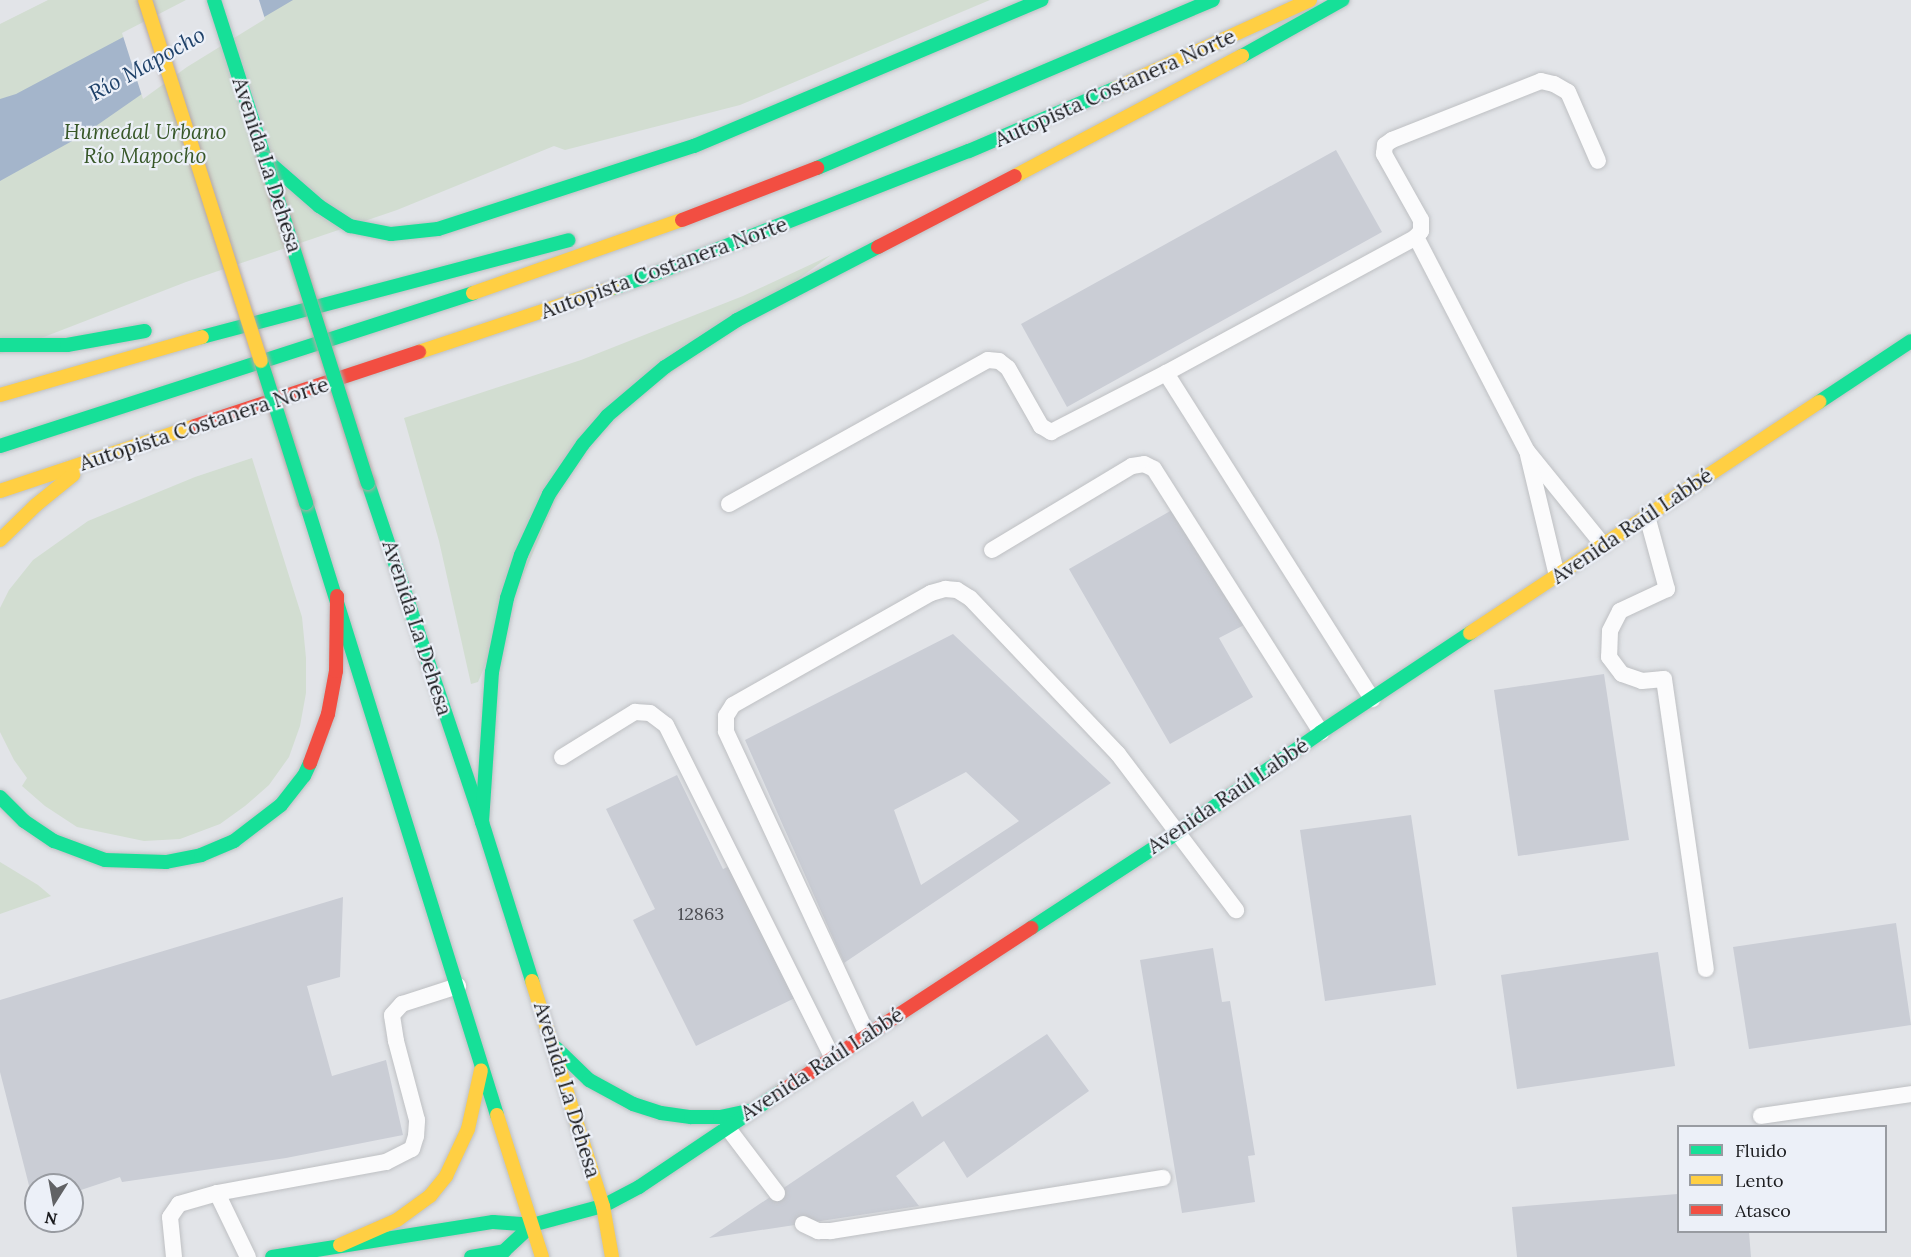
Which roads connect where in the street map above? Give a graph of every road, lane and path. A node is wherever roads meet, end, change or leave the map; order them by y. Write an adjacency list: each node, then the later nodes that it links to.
1 (145, 0): 30 (main road, bridge)
2 (214, 0): 7 (main road, Avenida La Dehesa)
3 (1042, 0): 7 (main road)
4 (1213, 0): 9 (main road, Autopista Costanera Norte)
5 (1310, 0): 22 (main road, Autopista Costanera Norte)
6 (1342, 0): 35 (main road)
7 (265, 159): 35 (main road, Avenida La Dehesa, bridge)
8 (1598, 161): 11 (lane)
9 (700, 214): 10 (main road); 20 (main road, Autopista Costanera Norte)
10 (610, 230)
11 (1416, 237): 18 (lane); 21 (lane)
12 (577, 238): 13 (main road)
13 (394, 284): 14 (main road); 19 (main road)
14 (231, 312)
15 (162, 327): 17 (main road)
16 (1911, 341): 25 (main road, Avenida Raúl Labbé)
17 (2, 346)
18 (1167, 373): 24 (lane); 31 (lane)
19 (0, 395)
20 (0, 446)
21 (1527, 451): 27 (lane); 29 (lane)
22 (95, 461): 23 (main road, Autopista Costanera Norte); 26 (main road)
23 (0, 491)
24 (729, 504)
25 (1647, 516): 27 (main road, Avenida Raúl Labbé); 38 (lane)
26 (0, 540)
27 (1604, 545): 29 (main road, Avenida Raúl Labbé)
28 (992, 550): 32 (lane)
29 (1557, 576): 31 (main road, Avenida Raúl Labbé)
30 (337, 596): 34 (main road); 39 (main road)
31 (1372, 699): 32 (main road, Avenida Raúl Labbé)
32 (1321, 732): 36 (main road, Avenida Raúl Labbé)
33 (562, 757): 42 (lane)
34 (0, 797)
35 (482, 822): 41 (main road, Avenida La Dehesa)
36 (1175, 834): 37 (lane); 40 (main road, Avenida Raúl Labbé); 40 (lane)
37 (1236, 910)
38 (1706, 969)
39 (458, 986): 43 (main road); 50 (lane)
40 (867, 1034): 42 (main road, Avenida Raúl Labbé)
41 (553, 1044): 45 (main road); 51 (main road, Avenida La Dehesa)
42 (832, 1057): 45 (main road, Avenida Raúl Labbé)
43 (482, 1065): 53 (main road); 54 (main road)
44 (1911, 1094): 46 (lane)
45 (749, 1112): 47 (main road, Avenida Raúl Labbé)
46 (1761, 1116)
47 (727, 1127): 49 (lane); 51 (main road, Avenida Raúl Labbé)
48 (1163, 1178): 52 (lane)
49 (777, 1192)
50 (217, 1193): 55 (lane); 56 (lane)
51 (603, 1206): 53 (main road, Avenida Raúl Labbé); 60 (main road, Avenida La Dehesa)
52 (803, 1224)
53 (532, 1225): 54 (main road, Avenida Raúl Labbé); 58 (main road, Avenida Raúl Labbé); 59 (main road)
54 (340, 1245): 57 (main road, Avenida Raúl Labbé)
55 (174, 1257)
56 (248, 1257)
57 (272, 1257)
58 (471, 1257)
59 (542, 1257)
60 (612, 1257)

